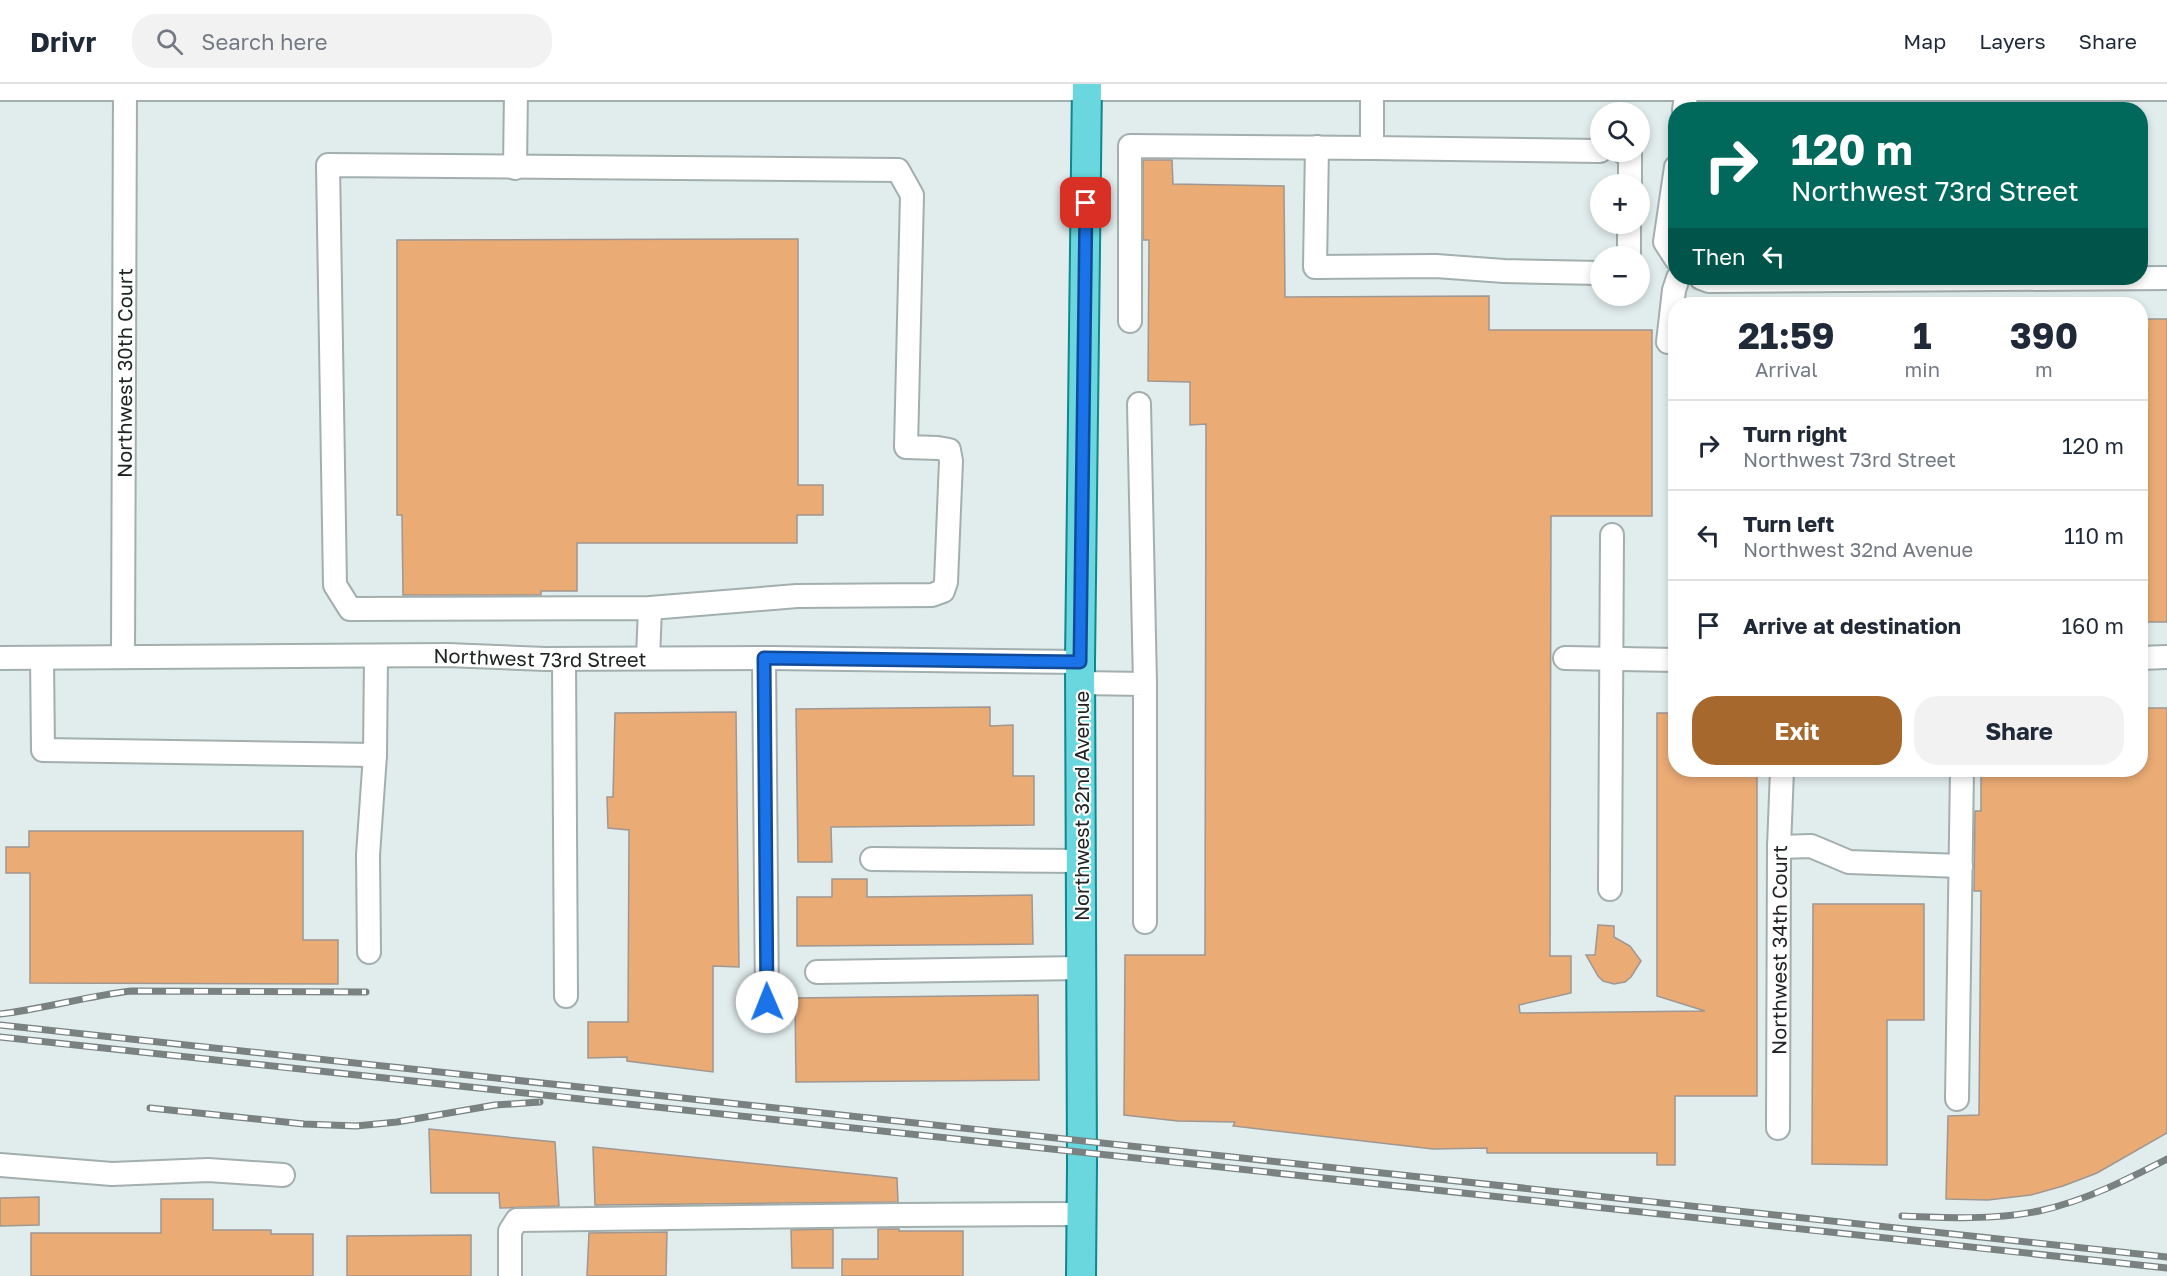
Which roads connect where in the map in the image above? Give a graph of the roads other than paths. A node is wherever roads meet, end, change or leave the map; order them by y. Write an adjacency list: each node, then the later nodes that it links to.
1 (986, 86): 2 (street); 3 (street)
2 (1087, 86): 4 (street); 34 (main road, Northwest 32nd Avenue)
3 (507, 87): 6 (street); 14 (street)
4 (1386, 87): 9 (street); 12 (street)
5 (0, 89): 6 (street)
6 (125, 89): 23 (street, Northwest 30th Court)
7 (2167, 89): 10 (street)
8 (1999, 93): 9 (street); 10 (street)
9 (1685, 99)
10 (2068, 99)
11 (1317, 147): 12 (street); 15 (street); 18 (street)
12 (1372, 148): 13 (street)
13 (1590, 151)
14 (516, 168): 21 (street); 21 (street)
15 (1590, 273)
16 (2148, 278): 17 (street)
17 (2167, 278)
18 (1130, 321)
19 (1139, 404): 35 (street)
20 (1612, 535): 32 (street)
21 (650, 608): 27 (street)
22 (376, 656): 23 (street, Northwest 73rd Street); 31 (street, Northwest 73rd Street); 36 (street)
23 (123, 657): 26 (street, Northwest 73rd Street)
24 (2167, 657): 30 (street)
25 (0, 658): 26 (street, Northwest 73rd Street)
26 (42, 658): 36 (street)
27 (648, 658): 28 (street, Northwest 73rd Street); 31 (street, Northwest 73rd Street)
28 (764, 658): 34 (street, Northwest 73rd Street); 49 (street)
29 (1565, 658): 32 (street)
30 (2148, 658)
31 (564, 659): 48 (street)
32 (1612, 659): 33 (street); 43 (street)
33 (1668, 660)
34 (1080, 673): 35 (street, Northwest 73rd Street); 41 (main road, Northwest 32nd Avenue)
35 (1145, 684): 44 (street)
36 (375, 755): 45 (street)
37 (1782, 777): 39 (street, Northwest 34th Court)
38 (1962, 777): 42 (street)
39 (1779, 847): 42 (street); 51 (street, Northwest 34th Court)
40 (872, 859): 41 (street)
41 (1081, 861): 46 (main road, Northwest 32nd Avenue)
42 (1960, 866): 50 (street)
43 (1610, 889)
44 (1145, 922)
45 (369, 952)
46 (1082, 968): 47 (street); 54 (main road, Northwest 32nd Avenue)
47 (817, 972)
48 (566, 996)
49 (767, 1002)
50 (1957, 1099)
51 (1778, 1128)
52 (0, 1165): 53 (street)
53 (283, 1175)
54 (1082, 1214): 55 (street); 56 (main road, Northwest 32nd Avenue)
55 (510, 1276)
56 (1081, 1276)

